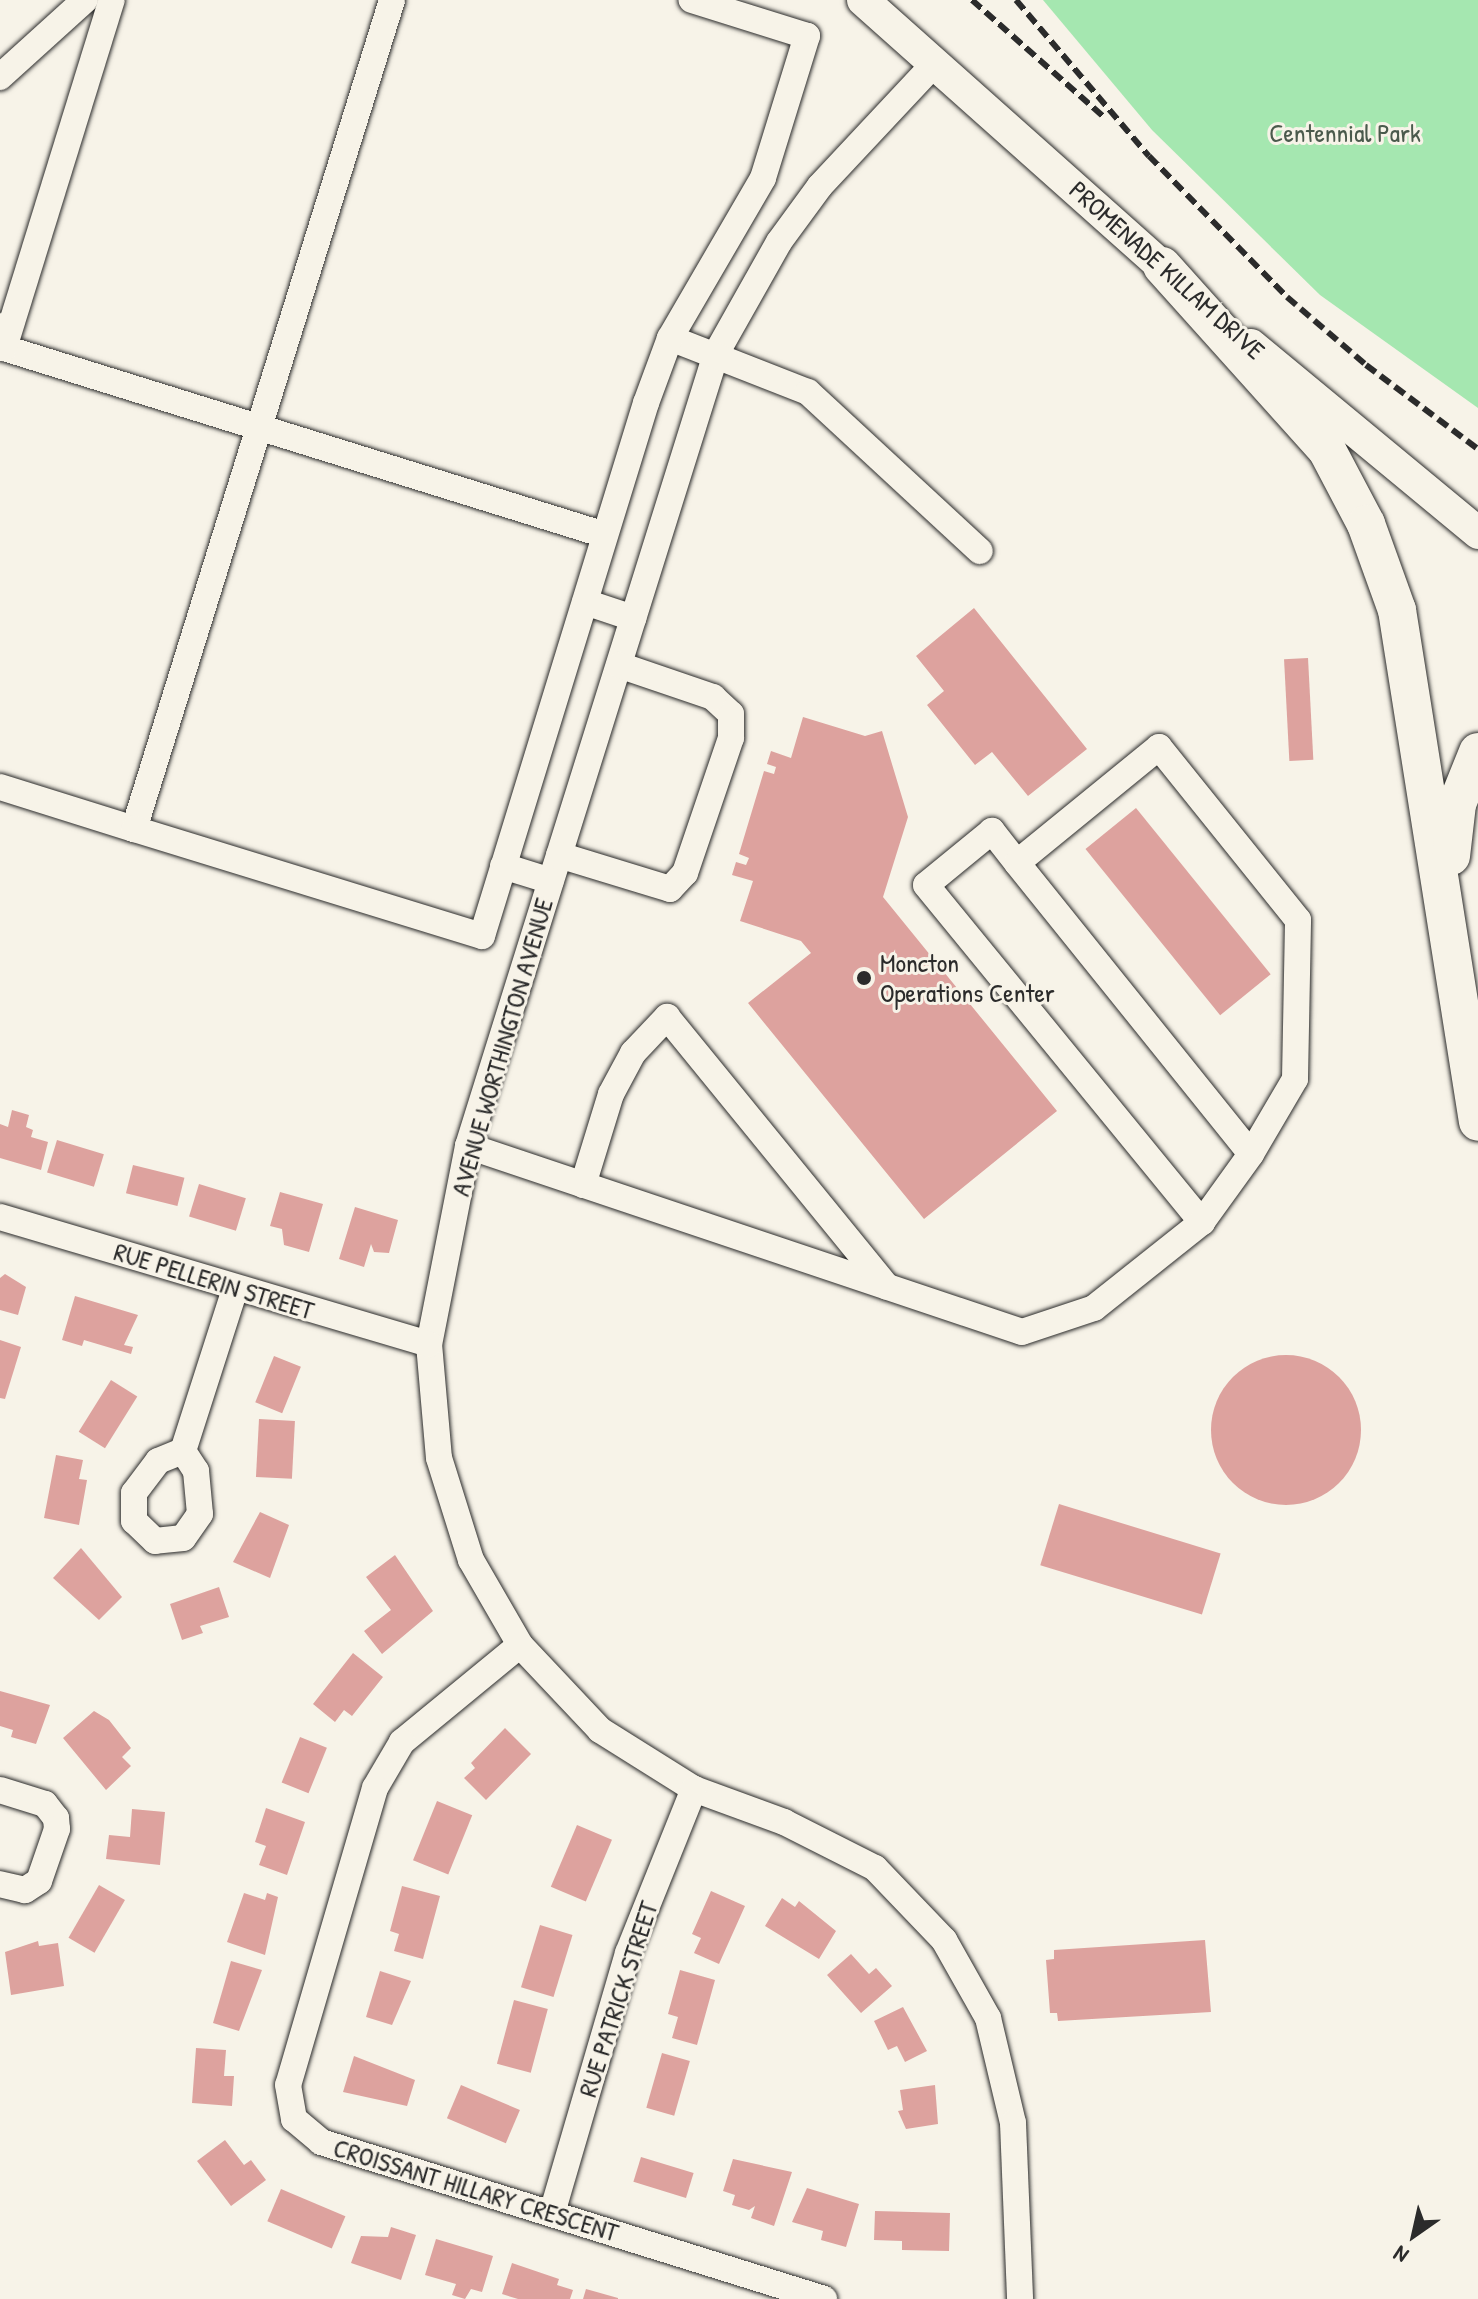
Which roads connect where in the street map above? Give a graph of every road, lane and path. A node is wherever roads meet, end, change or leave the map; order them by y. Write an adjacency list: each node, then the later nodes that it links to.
1 (85, 0): 7 (street)
2 (112, 0): 10 (street)
3 (392, 0): 12 (street)
4 (692, 0): 9 (street)
5 (863, 0): 6 (main road, PROMENADE KILLAM DRIVE)
6 (936, 62): 8 (main road, PROMENADE KILLAM DRIVE); 11 (street, AVENUE WORTHINGTON AVENUE)
7 (0, 77)
8 (1162, 266): 13 (main road, PROMENADE KILLAM DRIVE); 26 (highway)
9 (670, 338): 11 (street); 14 (street)
10 (1, 345): 12 (street)
11 (716, 354): 15 (street); 17 (street, AVENUE WORTHINGTON AVENUE)
12 (259, 427): 14 (street); 21 (street)
13 (1478, 533)
14 (605, 535): 16 (street)
15 (980, 551)
16 (585, 602): 17 (street); 24 (street)
17 (633, 618): 18 (street, AVENUE WORTHINGTON AVENUE)
18 (619, 665): 22 (street, AVENUE WORTHINGTON AVENUE); 22 (street)
19 (1478, 752): 26 (highway)
20 (0, 787): 21 (street)
21 (134, 829): 24 (street)
22 (559, 855): 25 (street, AVENUE WORTHINGTON AVENUE)
23 (1017, 863): 29 (street); 29 (street); 32 (street)
24 (503, 866): 25 (street)
25 (551, 881): 28 (street, AVENUE WORTHINGTON AVENUE)
26 (1446, 904): 27 (highway)
27 (1478, 1122)
28 (468, 1146): 30 (street); 35 (street, AVENUE WORTHINGTON AVENUE)
29 (1251, 1154): 32 (street)
30 (583, 1185): 33 (street); 33 (street)
31 (0, 1217): 34 (street, RUE PELLERIN STREET)
32 (1202, 1222): 33 (street)
33 (888, 1288)
34 (235, 1289): 35 (street, RUE PELLERIN STREET); 36 (street)
35 (429, 1344): 37 (street, AVENUE WORTHINGTON AVENUE)
36 (183, 1451)
37 (520, 1645): 38 (street, AVENUE WORTHINGTON AVENUE); 41 (street, CROISSANT HILLARY CRESCENT)
38 (694, 1789): 41 (street, RUE PATRICK STREET); 43 (street, AVENUE WORTHINGTON AVENUE)
39 (0, 1790): 40 (street)
40 (0, 1884)
41 (552, 2213): 42 (street, CROISSANT HILLARY CRESCENT)
42 (824, 2299)
43 (1020, 2299)

